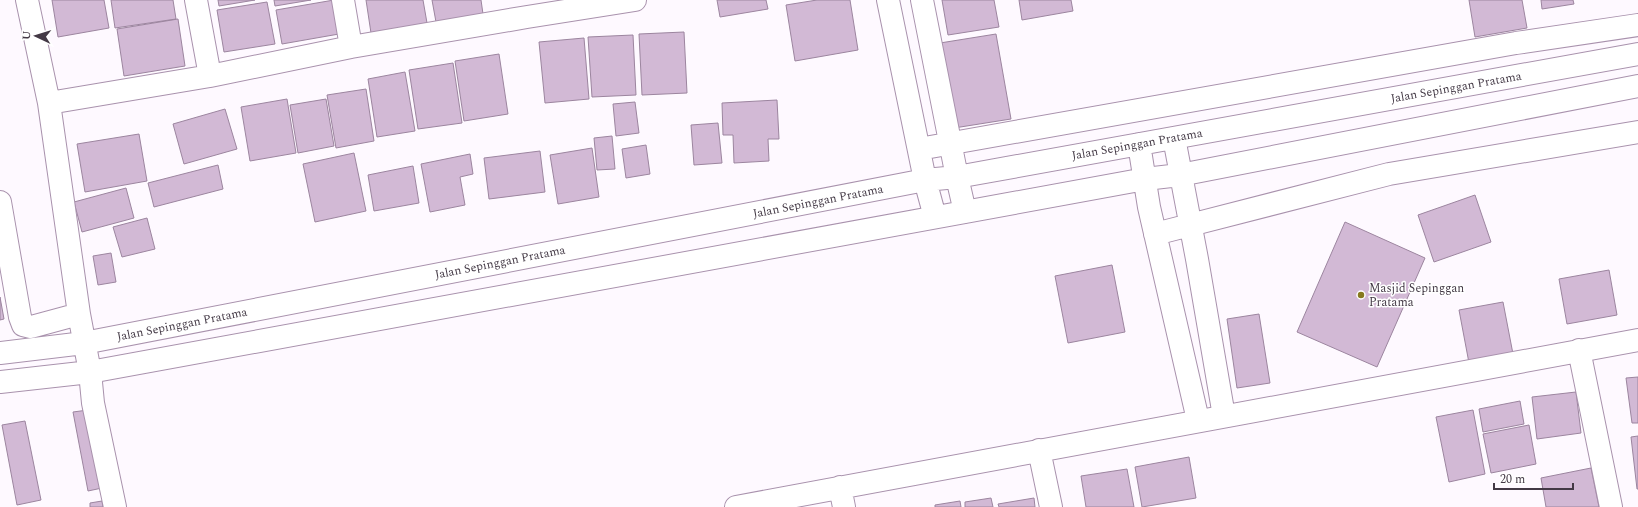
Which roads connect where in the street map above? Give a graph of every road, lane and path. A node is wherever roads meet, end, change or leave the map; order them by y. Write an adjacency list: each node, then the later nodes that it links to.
1 (27, 0): 13 (street)
2 (196, 0): 11 (street)
3 (343, 0): 9 (street)
4 (635, 0): 7 (street)
5 (888, 0): 18 (street)
6 (922, 0): 16 (street)
7 (525, 8): 9 (street)
8 (1638, 25): 16 (street)
9 (351, 47): 11 (street)
10 (1638, 54): 15 (street, Jalan Sepinggan Pratama)
11 (210, 76): 13 (street)
12 (1638, 86): 19 (street)
13 (49, 103): 28 (street)
14 (1638, 132): 26 (street)
15 (1174, 138): 17 (street, Jalan Sepinggan Pratama); 19 (street)
16 (951, 144): 18 (street); 20 (street)
17 (1139, 144): 20 (street, Jalan Sepinggan Pratama); 21 (street)
18 (919, 149): 22 (street)
19 (1180, 175): 21 (street); 26 (street)
20 (957, 177): 22 (street, Jalan Sepinggan Pratama); 24 (street)
21 (1145, 179): 24 (street); 27 (street)
22 (925, 180): 25 (street); 30 (street, Jalan Sepinggan Pratama)
23 (0, 202): 28 (street)
24 (965, 212): 25 (street)
25 (935, 216): 33 (street)
26 (1191, 226): 27 (street); 35 (street)
27 (1155, 234): 36 (street)
28 (79, 314): 30 (street)
29 (1638, 340): 31 (street)
30 (84, 343): 32 (street, Jalan Sepinggan Pratama); 33 (street)
31 (1579, 350): 35 (street); 42 (street)
32 (0, 353)
33 (90, 372): 34 (street); 39 (street)
34 (0, 382)
35 (1224, 416): 36 (street)
36 (1198, 420): 37 (street)
37 (1039, 450): 38 (street); 41 (street)
38 (842, 497): 40 (street)
39 (115, 507)
40 (736, 507)
41 (1051, 507)
42 (1610, 507)

